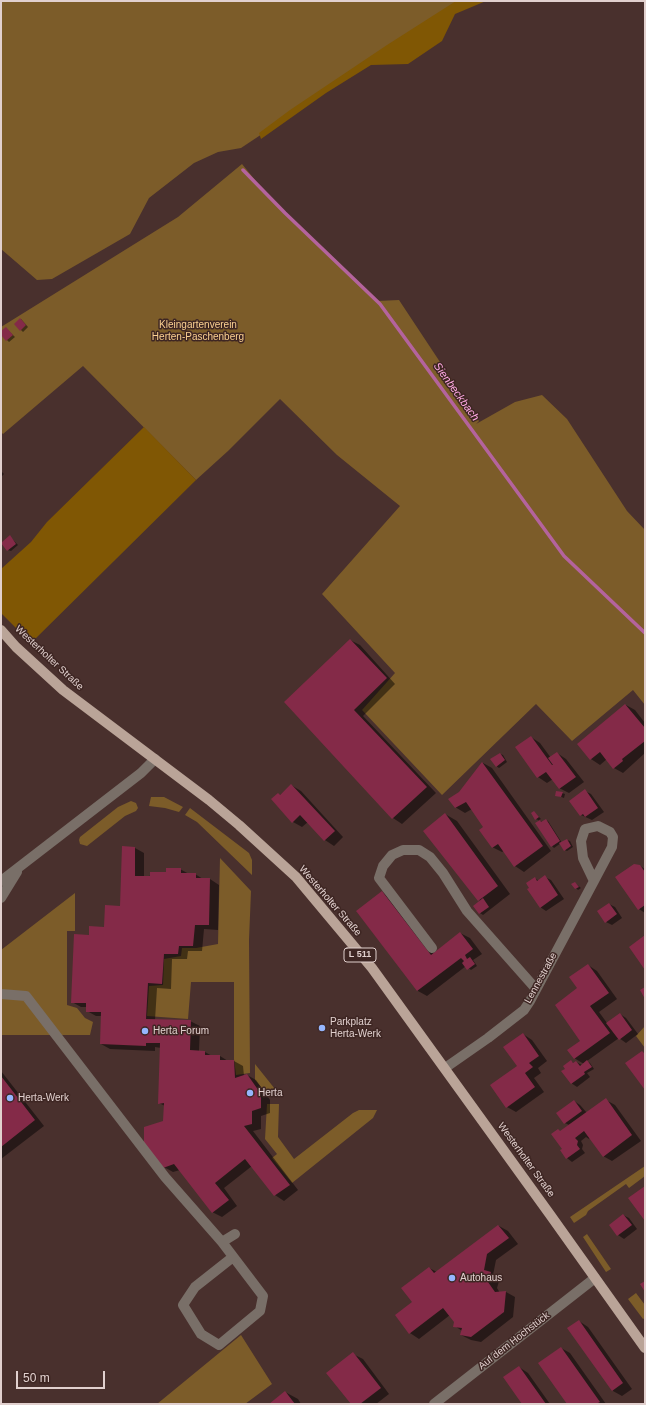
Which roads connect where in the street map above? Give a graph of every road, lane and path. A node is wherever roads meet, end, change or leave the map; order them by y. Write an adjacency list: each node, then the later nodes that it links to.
1 (1, 630): 2 (main road, Westerholter Straße / L 511)
2 (155, 759): 3 (street); 10 (main road, Westerholter Straße / L 511)
3 (22, 866): 4 (street); 6 (street)
4 (1, 881)
5 (594, 881): 5 (street, Lennestraße); 8 (street, Lennestraße)
6 (1, 898)
7 (432, 948): 8 (street)
8 (536, 989): 10 (street, Lennestraße)
9 (1, 994): 12 (street)
10 (445, 1068): 14 (main road, Westerholter Straße / L 511)
11 (236, 1234): 12 (street)
12 (222, 1242): 13 (street)
13 (233, 1257): 13 (street)
14 (595, 1278): 15 (main road, Westerholter Straße / L 511); 16 (street, Auf dem Hochstück)
15 (645, 1348)
16 (434, 1404)

